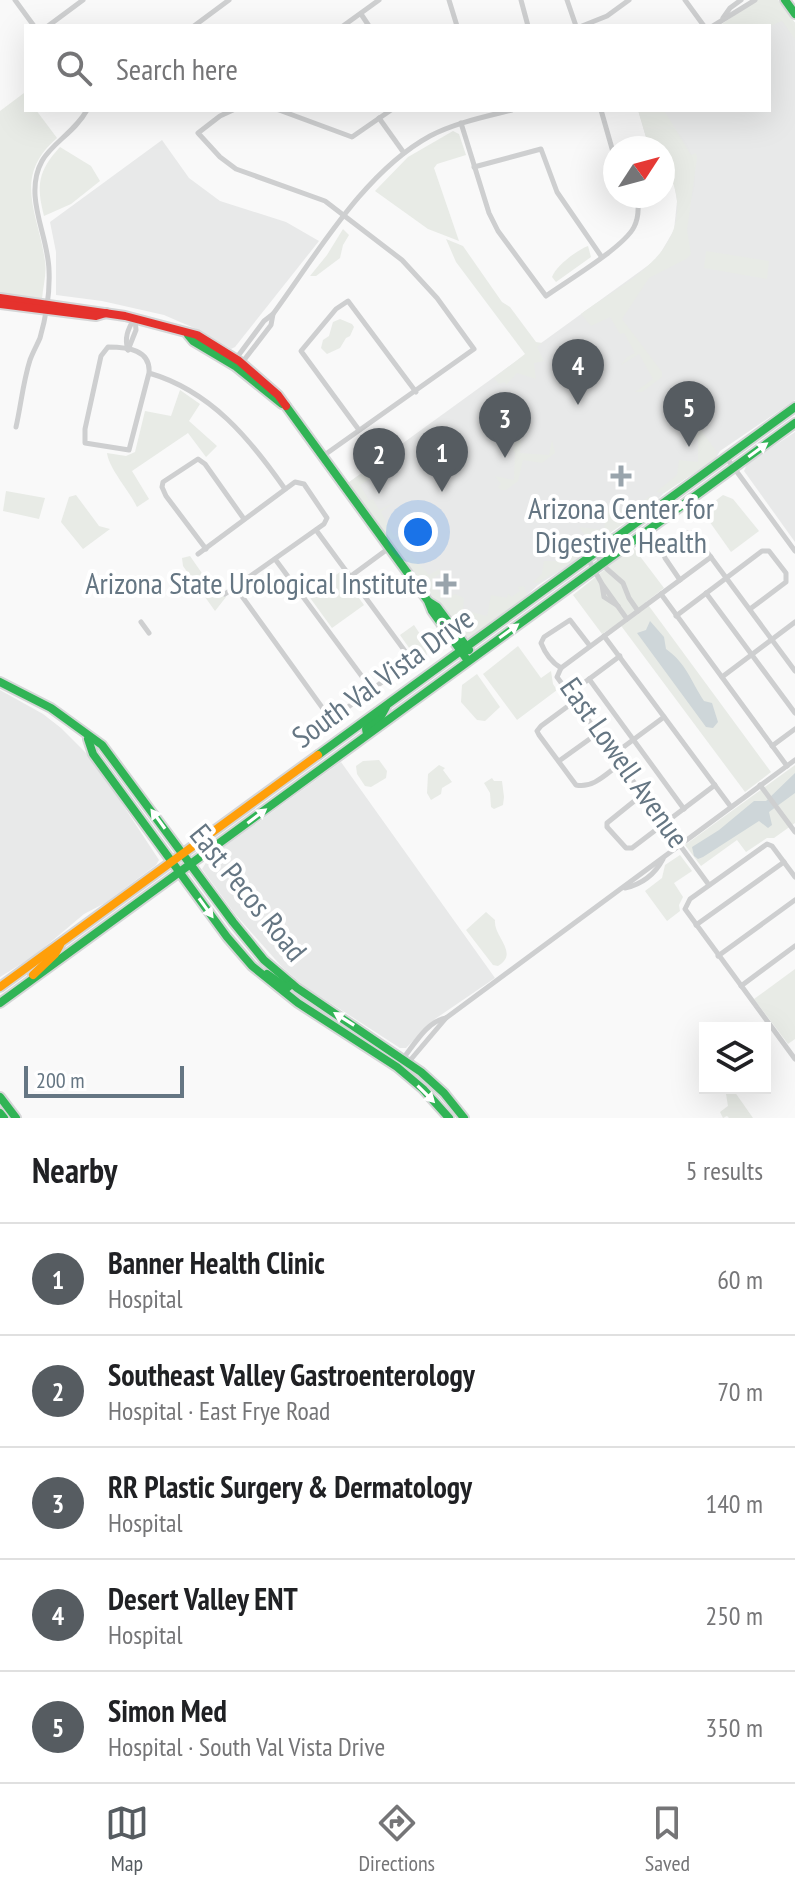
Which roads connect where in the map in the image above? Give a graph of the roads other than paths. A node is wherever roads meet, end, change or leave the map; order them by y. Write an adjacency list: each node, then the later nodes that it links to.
1 (15, 0): 16 (street)
2 (83, 0): 17 (street)
3 (229, 0): 18 (street)
4 (379, 0): 13 (street)
5 (449, 0): 21 (street)
6 (521, 0): 22 (street)
7 (567, 0): 23 (street)
8 (629, 0): 24 (street)
9 (685, 0): 25 (street)
10 (741, 0): 15 (street)
11 (755, 0): 15 (street)
12 (785, 0): 14 (main road)
13 (361, 14): 19 (street); 20 (street)
14 (795, 14)
15 (723, 18): 26 (street)
16 (33, 24)
17 (51, 24)
18 (197, 24)
19 (346, 24)
20 (368, 24)
21 (456, 24)
22 (527, 24)
23 (575, 24)
24 (587, 24)
25 (703, 24)
26 (716, 24)
27 (86, 112): 43 (street)
28 (229, 112): 39 (street)
29 (283, 112): 33 (street)
30 (388, 112): 33 (street)
31 (504, 112): 34 (street)
32 (602, 112): 35 (street)
33 (379, 118): 36 (street)
34 (461, 123): 36 (street); 37 (street)
35 (608, 136)
36 (404, 153): 39 (street)
37 (474, 167): 40 (street); 40 (street)
38 (639, 208): 40 (street)
39 (346, 216): 46 (street); 48 (street)
40 (601, 256)
41 (0, 298): 43 (main road)
42 (0, 304): 43 (main road)
43 (46, 306): 44 (main road); 51 (street)
44 (135, 318): 45 (street); 46 (main road)
45 (128, 350): 47 (street); 47 (street)
46 (237, 363): 53 (main road)
47 (149, 373): 56 (street)
48 (416, 392): 52 (street); 52 (street)
49 (795, 407): 54 (main road, South Val Vista Drive)
50 (795, 423): 55 (main road, South Val Vista Drive, one-way to 50)
51 (16, 427)
52 (359, 430): 53 (street)
53 (322, 457): 59 (main road)
54 (726, 457): 55 (street); 63 (main road, South Val Vista Drive)
55 (733, 468): 61 (street); 66 (main road, South Val Vista Drive)
56 (285, 489): 57 (street); 58 (street)
57 (244, 519): 60 (street); 60 (street)
58 (316, 530): 65 (street); 68 (street)
59 (389, 548): 68 (street); 85 (main road)
60 (206, 549): 62 (street)
61 (795, 551)
62 (198, 554)
63 (591, 555): 66 (street); 67 (street); 85 (main road, South Val Vista Drive)
64 (711, 557): 69 (street); 70 (street); 70 (street)
65 (275, 559): 71 (street); 94 (street)
66 (603, 563): 67 (main road, South Val Vista Drive); 76 (street)
67 (594, 570): 78 (street); 88 (main road, South Val Vista Drive, one-way to 67)
68 (351, 576): 94 (street)
69 (727, 578): 72 (street); 75 (street); 75 (street)
70 (680, 580): 74 (street)
71 (236, 588): 73 (street); 94 (street)
72 (706, 593): 77 (street); 86 (street)
73 (225, 594)
74 (661, 594): 76 (street); 77 (street)
75 (750, 609): 83 (street)
76 (638, 611): 78 (street)
77 (676, 616): 91 (street)
78 (627, 619): 82 (street)
79 (141, 622): 81 (street)
80 (795, 622): 83 (street)
81 (149, 633)
82 (604, 636): 84 (street); 87 (street)
83 (772, 639): 86 (street); 90 (street)
84 (590, 646): 89 (street); 89 (street, East Lowell Avenue)
85 (463, 649): 88 (main road); 97 (main road, South Val Vista Drive)
86 (752, 654): 91 (street); 98 (street)
87 (620, 656): 92 (street); 99 (street)
88 (471, 659): 102 (main road, South Val Vista Drive)
89 (561, 668): 95 (street, East Lowell Avenue)
90 (795, 670)
91 (722, 677): 105 (street)
92 (589, 679): 95 (street); 104 (street)
93 (0, 682): 103 (main road, East Pecos Road)
94 (372, 690)
95 (569, 694): 96 (street, East Lowell Avenue)
96 (575, 701): 101 (street, East Lowell Avenue); 108 (street)
97 (388, 703): 102 (main road); 109 (main road, South Val Vista Drive)
98 (795, 713)
99 (664, 717): 104 (street); 113 (street)
100 (795, 729): 105 (street)
101 (598, 733): 106 (street, East Lowell Avenue); 108 (street)
102 (367, 734): 112 (main road, South Val Vista Drive)
103 (87, 737): 121 (main road, East Pecos Road, one-way to 103); 122 (main road, East Pecos Road)
104 (634, 740): 106 (street); 117 (street)
105 (772, 746): 111 (street)
106 (614, 754): 110 (street, East Lowell Avenue)
107 (795, 760): 111 (street)
108 (559, 761): 110 (street)
109 (309, 762): 112 (main road); 121 (main road, South Val Vista Drive)
110 (620, 764): 115 (street, East Lowell Avenue)
111 (787, 766): 114 (street)
112 (316, 772): 124 (main road, South Val Vista Drive, one-way to 112)
113 (715, 785): 116 (street); 117 (street)
114 (760, 785): 116 (street); 119 (street)
115 (643, 794): 118 (street, East Lowell Avenue); 118 (street)
116 (731, 807): 120 (street)
117 (684, 809): 118 (street)
118 (664, 823): 120 (street, East Lowell Avenue)
119 (795, 832)
120 (680, 845): 127 (street, East Lowell Avenue); 141 (street)
121 (182, 853): 122 (main road, South Val Vista Drive); 124 (main road, East Pecos Road)
122 (172, 861): 125 (main road, East Pecos Road); 129 (main road, South Val Vista Drive)
123 (784, 862): 126 (street); 127 (street); 130 (street)
124 (191, 865): 125 (main road, South Val Vista Drive); 137 (main road, East Pecos Road)
125 (180, 873): 133 (main road, South Val Vista Drive); 135 (main road, East Pecos Road, one-way to 135)
126 (795, 877)
127 (709, 885): 130 (street)
128 (795, 900): 134 (street)
129 (98, 915): 131 (main road, South Val Vista Drive); 133 (main road)
130 (696, 925): 134 (street)
131 (60, 943): 136 (main road); 139 (main road, South Val Vista Drive)
132 (795, 946): 138 (street)
133 (70, 952): 136 (main road, South Val Vista Drive)
134 (718, 956): 138 (street)
135 (258, 972): 137 (main road); 143 (main road, East Pecos Road)
136 (31, 980): 140 (main road, South Val Vista Drive)
137 (292, 984): 141 (main road, East Pecos Road, one-way to 137)
138 (741, 986): 142 (street)
139 (0, 987)
140 (0, 1003)
141 (407, 1059): 143 (street); 149 (main road, East Pecos Road)
142 (795, 1059)
143 (399, 1069): 148 (main road, East Pecos Road, one-way to 148)
144 (0, 1097): 147 (main road)
145 (0, 1113): 146 (main road)
146 (4, 1118)
147 (16, 1118)
148 (449, 1118)
149 (464, 1118)

